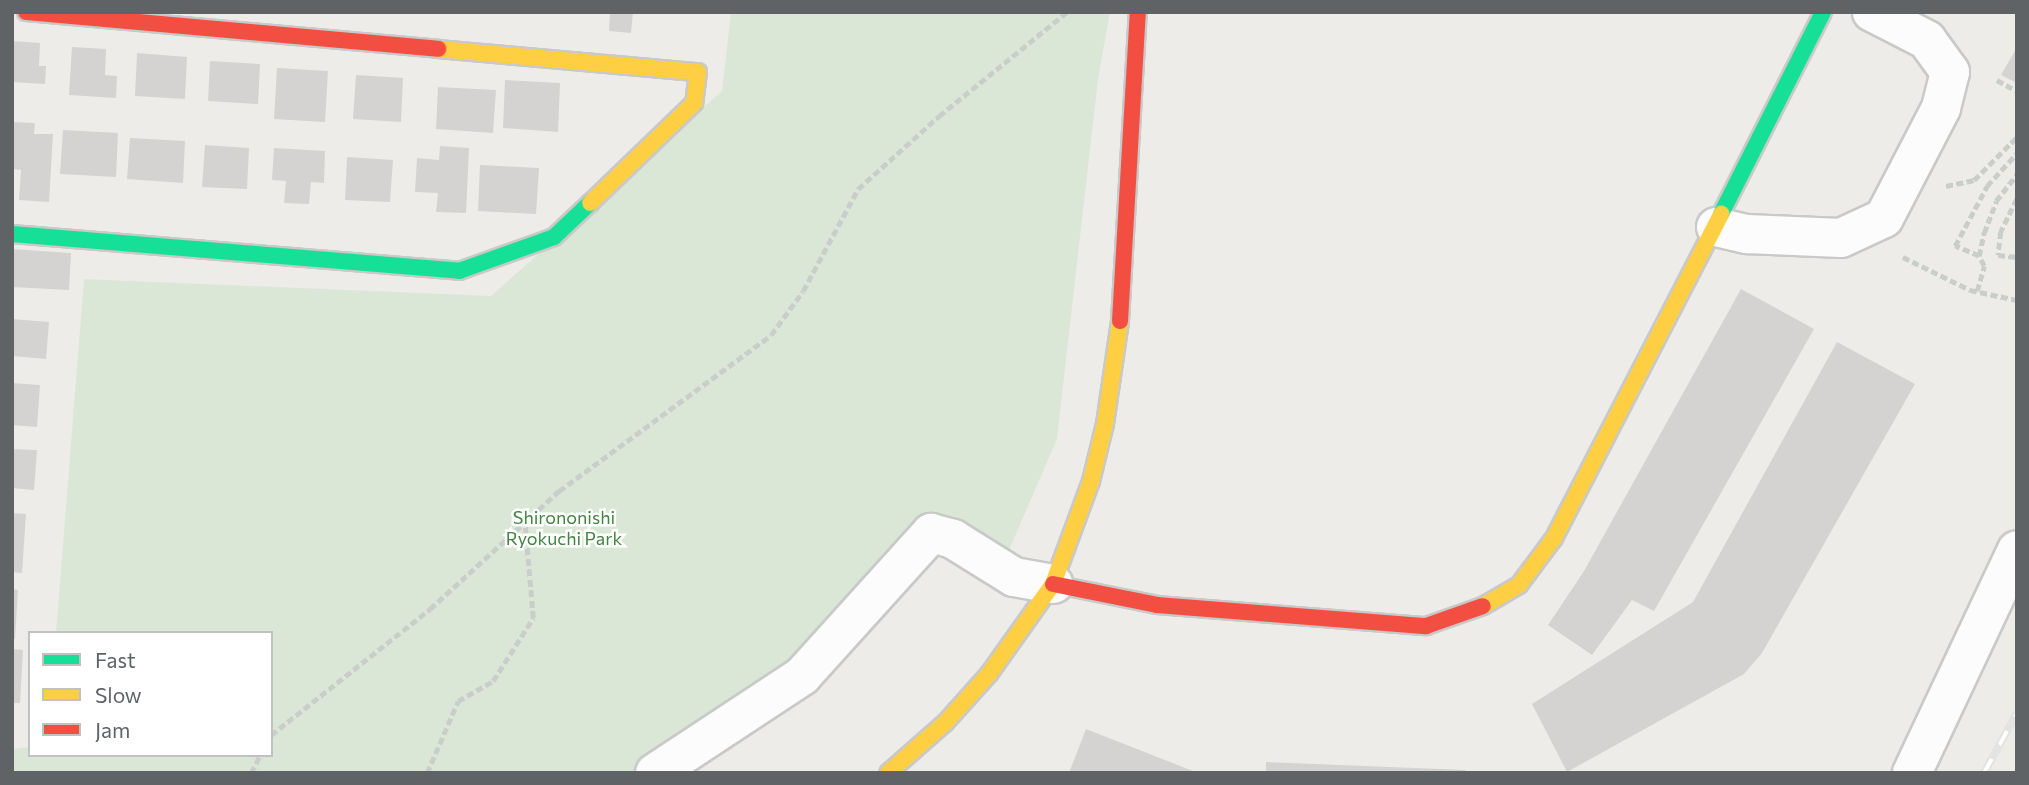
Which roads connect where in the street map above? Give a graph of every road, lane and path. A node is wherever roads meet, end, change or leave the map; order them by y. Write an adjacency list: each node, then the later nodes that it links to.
1 (18, 12): 7 (street)
2 (26, 12): 16 (street)
3 (1067, 12): 22 (path)
4 (1138, 12): 24 (street)
5 (1823, 12): 15 (street)
6 (1872, 12): 15 (street)
7 (12, 14)
8 (1997, 80): 9 (path)
9 (2017, 91)
10 (2017, 137): 13 (path)
11 (2017, 153): 17 (path)
12 (2017, 174): 17 (path)
13 (1946, 186)
14 (2017, 199): 19 (path)
15 (1716, 227): 24 (street)
16 (12, 234)
17 (1979, 256): 20 (path)
18 (1903, 257): 20 (path)
19 (2017, 257)
20 (1977, 291): 21 (path)
21 (2017, 300)
22 (525, 523): 25 (path); 28 (path)
23 (2017, 550): 31 (street)
24 (1053, 584): 29 (street); 30 (street)
25 (273, 733)
26 (259, 757): 27 (path)
27 (251, 773)
28 (427, 773)
29 (655, 773)
30 (888, 773)
31 (1912, 773)

